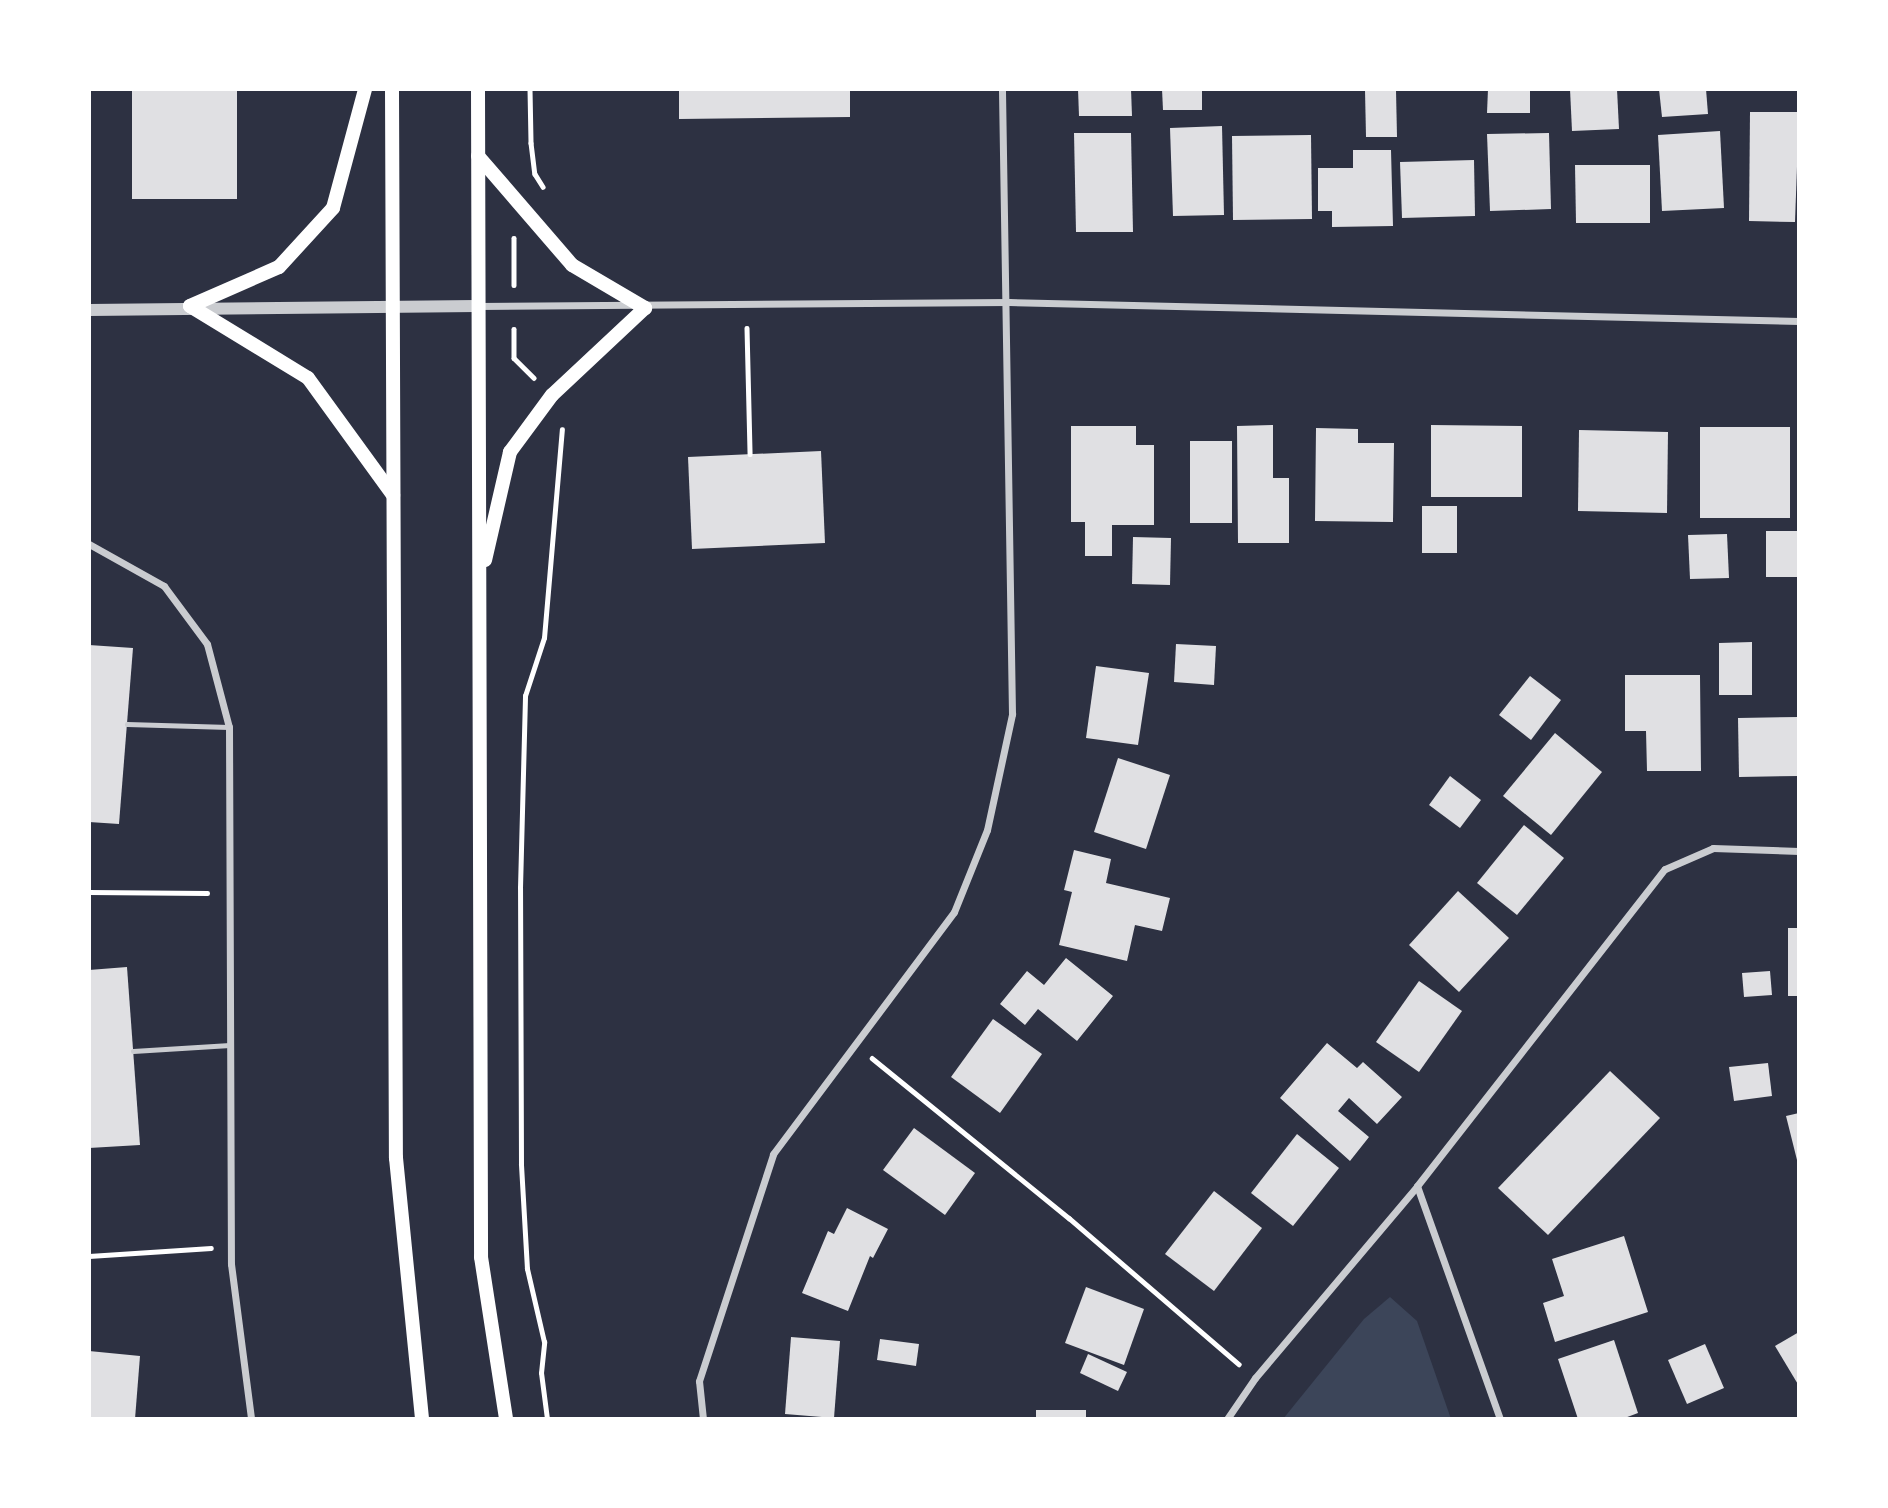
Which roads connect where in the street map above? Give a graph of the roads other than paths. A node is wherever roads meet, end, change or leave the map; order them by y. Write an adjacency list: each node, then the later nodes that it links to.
1 (365, 89): 7 (main road)
2 (391, 89): 10 (main road)
3 (478, 89): 5 (main road)
4 (1002, 89): 6 (street)
5 (478, 156): 8 (main road); 9 (main road)
6 (1009, 302): 9 (street); 12 (street); 25 (street)
7 (190, 306): 10 (street); 11 (street); 13 (main road)
8 (477, 306): 9 (street); 10 (street); 15 (main road)
9 (645, 307): 15 (main road)
10 (394, 308): 13 (main road)
11 (89, 310)
12 (1799, 321)
13 (393, 495): 23 (main road)
14 (89, 544): 17 (street)
15 (480, 581): 24 (main road)
16 (127, 724): 17 (lane)
17 (229, 727): 19 (street)
18 (1799, 851): 21 (street)
19 (230, 1045): 20 (lane); 22 (street)
20 (133, 1051)
21 (1417, 1186): 26 (street); 27 (street)
22 (251, 1419)
23 (422, 1419)
24 (506, 1419)
25 (704, 1419)
26 (1227, 1419)
27 (1500, 1419)

